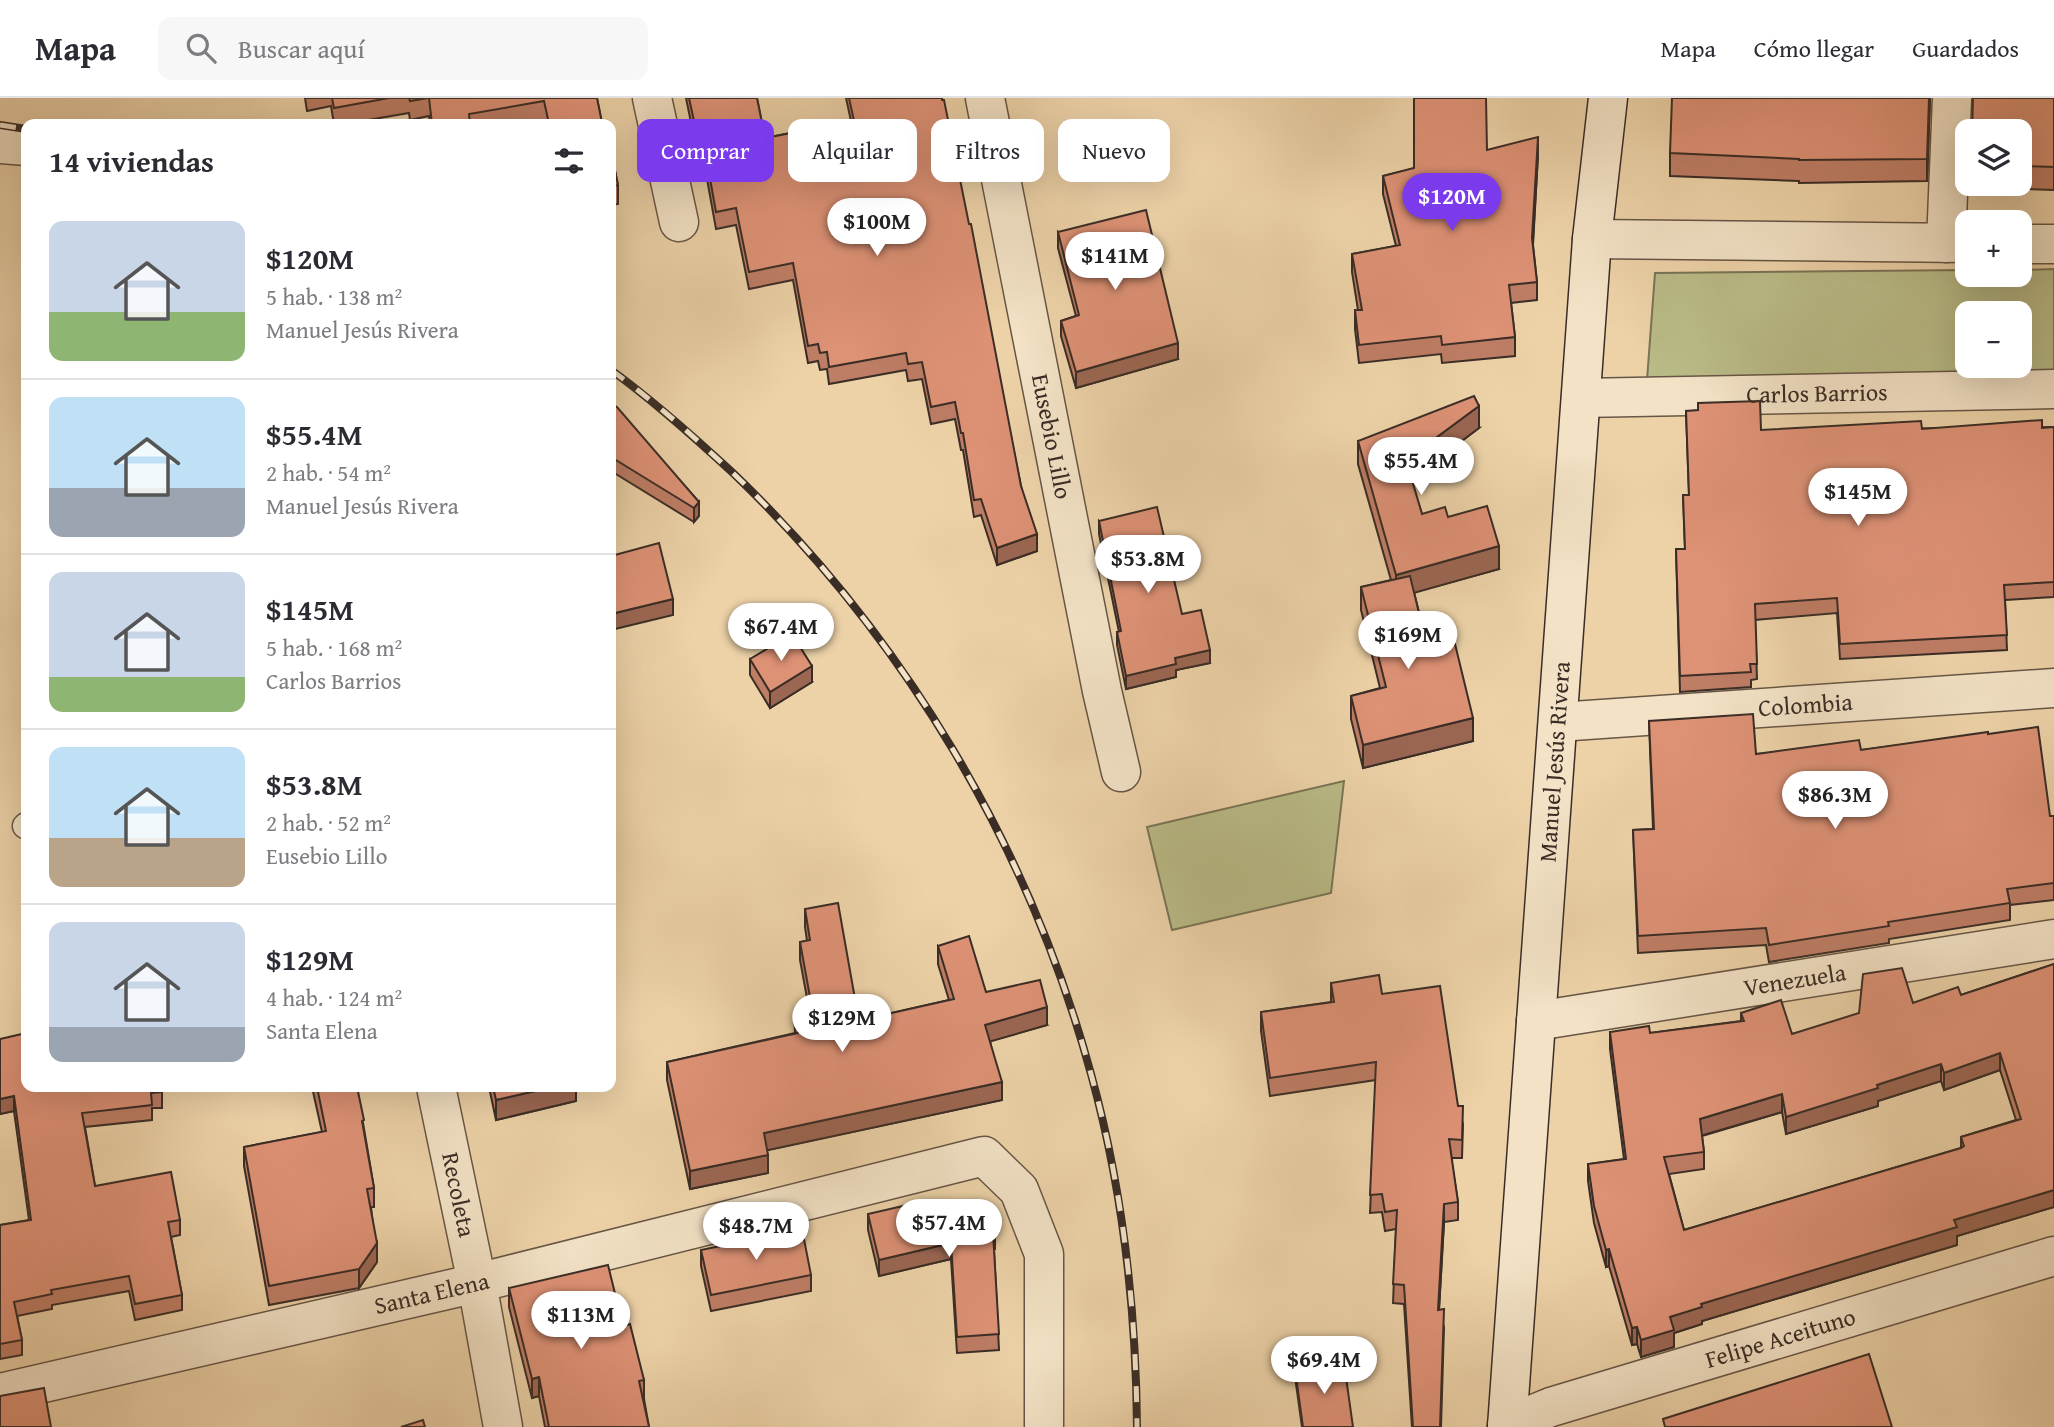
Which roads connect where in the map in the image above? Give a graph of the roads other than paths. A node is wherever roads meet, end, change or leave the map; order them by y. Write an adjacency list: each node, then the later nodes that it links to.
1 (652, 98): 8 (street)
2 (985, 98): 17 (street, Eusebio Lillo)
3 (1608, 98): 9 (street, Manuel Jesús Rivera)
4 (1951, 98): 7 (street)
5 (0, 144): 6 (street)
6 (21, 146)
7 (1956, 210)
8 (679, 222)
9 (1592, 239): 10 (street); 14 (street, Manuel Jesús Rivera)
10 (1955, 243)
11 (2032, 244): 12 (street)
12 (2054, 244)
13 (2054, 389): 14 (street, Carlos Barrios)
14 (1581, 398): 16 (street, Manuel Jesús Rivera)
15 (2054, 688): 16 (street, Colombia)
16 (1558, 722): 19 (street, Manuel Jesús Rivera)
17 (1121, 772)
18 (2054, 939): 19 (street, Venezuela)
19 (1536, 1021): 24 (street, Manuel Jesús Rivera)
20 (437, 1092): 22 (street, Recoleta)
21 (2054, 1256): 24 (street, Felipe Aceituno)
22 (477, 1283): 23 (street, Santa Elena); 25 (street, Recoleta); 26 (street, Santa Elena)
23 (0, 1393)
24 (1507, 1426)
25 (503, 1427)
26 (1044, 1427)

